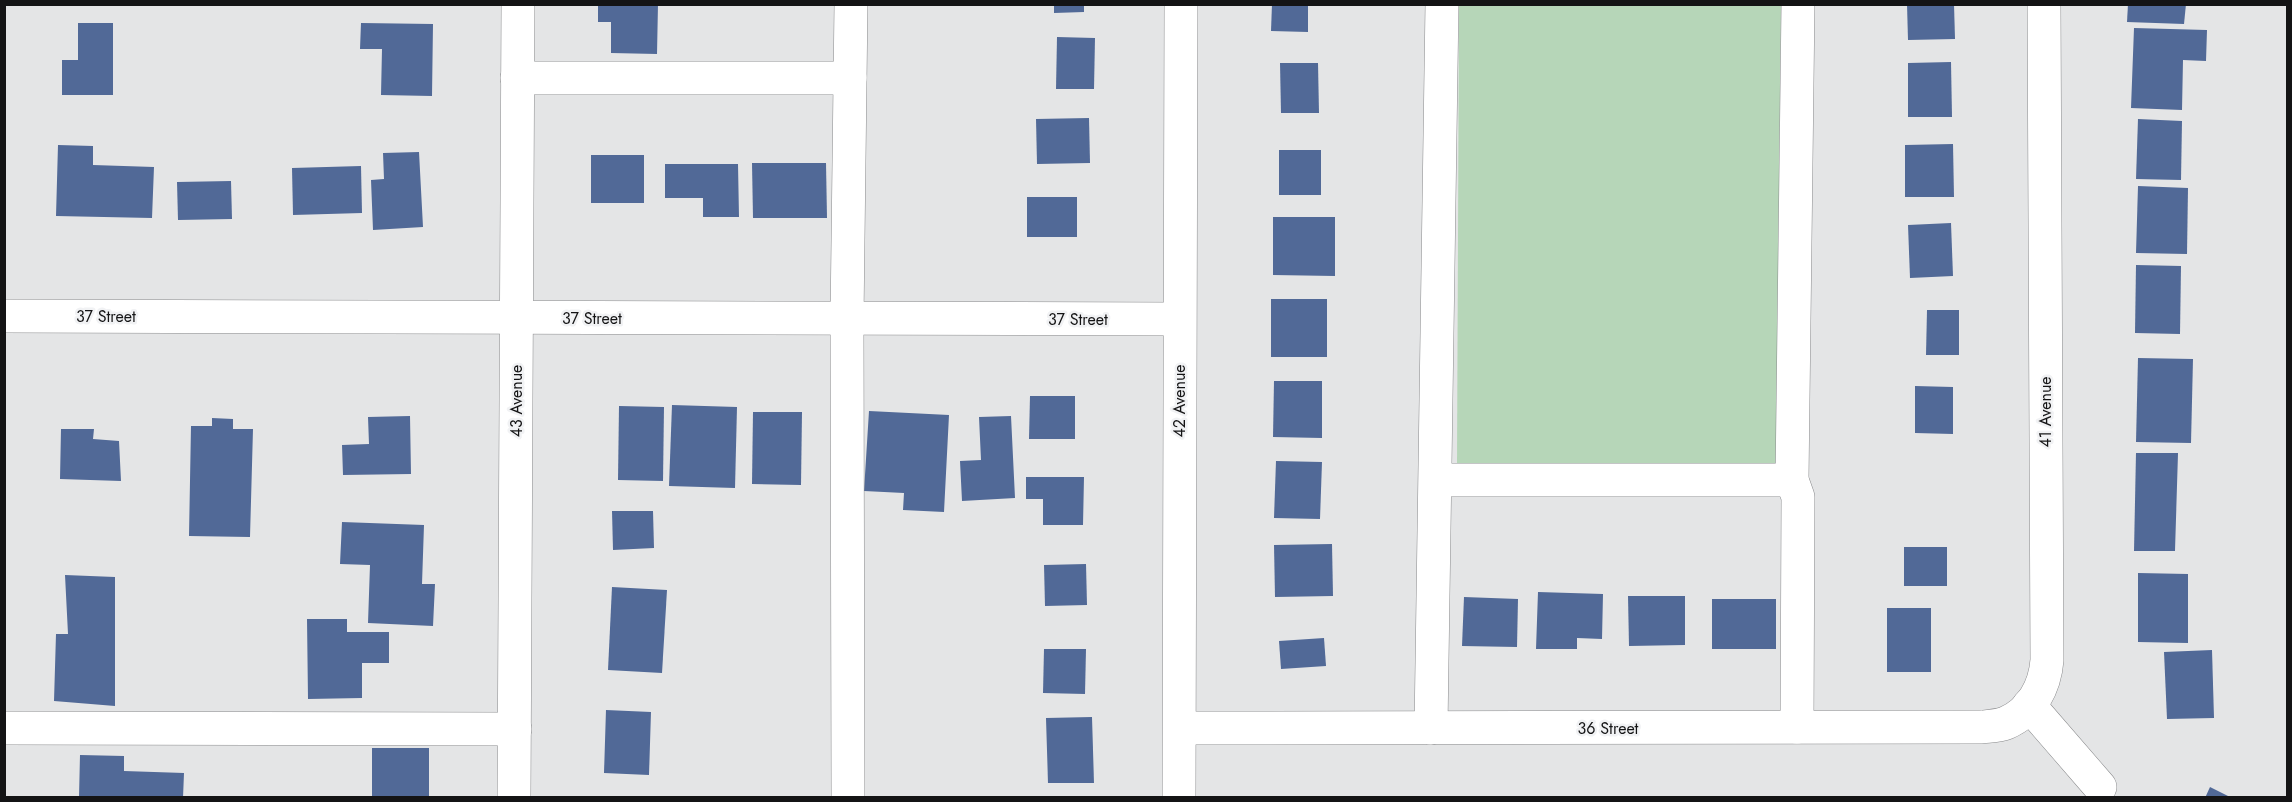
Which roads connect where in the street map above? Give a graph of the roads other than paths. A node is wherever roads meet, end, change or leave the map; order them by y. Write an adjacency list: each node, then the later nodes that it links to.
1 (518, 4): 7 (street, 43 Avenue)
2 (851, 4): 8 (street)
3 (1181, 4): 12 (street, 42 Avenue)
4 (1442, 4): 13 (street)
5 (1798, 4): 14 (street)
6 (2044, 4): 15 (street, 41 Avenue)
7 (517, 78): 8 (street); 10 (street, 43 Avenue)
8 (850, 78): 11 (street)
9 (4, 316): 10 (street, 37 Street)
10 (517, 317): 11 (street, 37 Street); 20 (street, 43 Avenue)
11 (847, 318): 12 (street, 37 Street); 23 (street)
12 (1179, 319): 18 (street, 42 Avenue)
13 (1436, 480): 14 (street); 19 (street)
14 (1792, 480): 16 (street)
15 (2029, 705): 16 (street, 36 Street); 21 (street)
16 (1797, 727): 19 (street, 36 Street)
17 (4, 728): 20 (street)
18 (1180, 728): 19 (street, 36 Street); 24 (street, 42 Avenue)
19 (1431, 728)
20 (514, 729): 22 (street, 43 Avenue)
21 (2100, 787)
22 (514, 798)
23 (848, 798)
24 (1179, 798)

